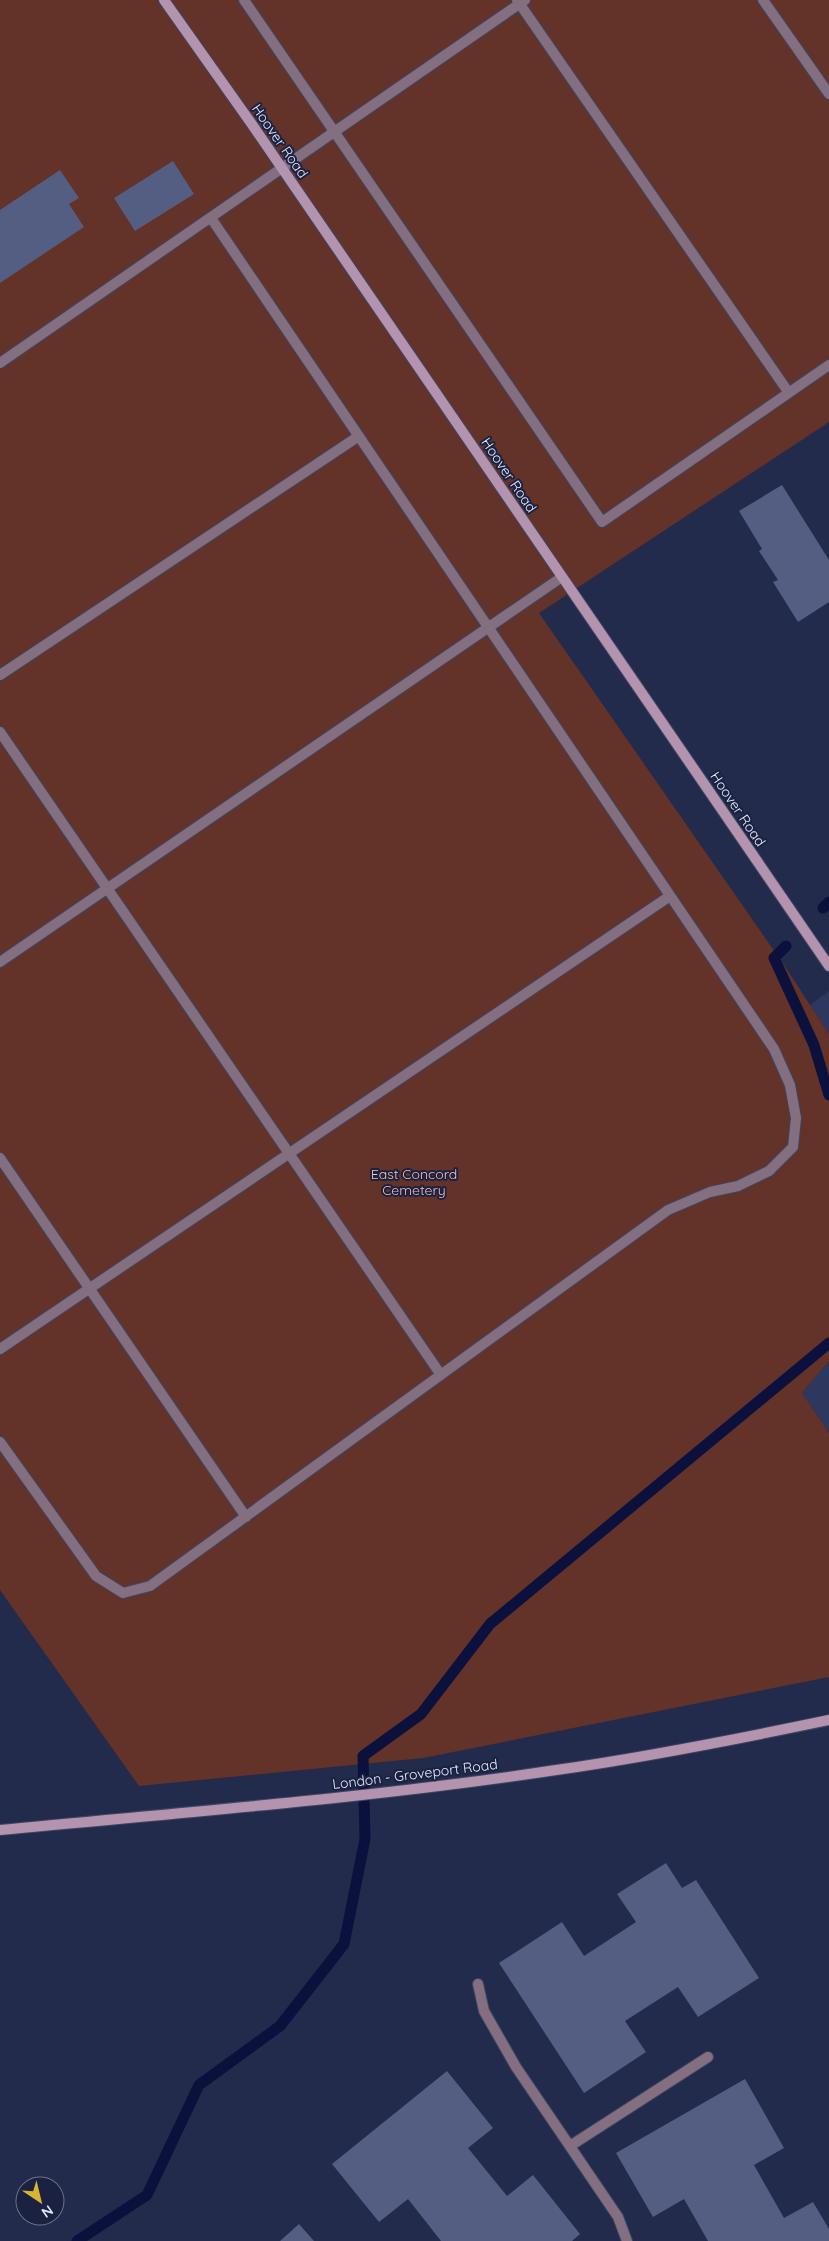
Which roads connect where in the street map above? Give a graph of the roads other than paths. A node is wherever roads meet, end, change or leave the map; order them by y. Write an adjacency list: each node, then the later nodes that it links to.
1 (164, 0): 7 (street, Hoover Road)
2 (244, 0): 6 (lane)
3 (763, 0): 5 (lane)
4 (520, 1): 6 (lane); 11 (lane)
5 (829, 94)
6 (336, 132): 7 (lane); 11 (lane)
7 (283, 169): 8 (lane); 13 (street, Hoover Road)
8 (211, 218): 9 (lane); 12 (lane)
9 (0, 363)
10 (829, 365): 11 (lane)
11 (790, 393)
12 (359, 436): 14 (lane); 15 (lane)
13 (562, 577): 14 (lane); 20 (street, Hoover Road)
14 (489, 628): 17 (lane); 18 (lane)
15 (0, 675)
16 (0, 732): 17 (lane)
17 (108, 889): 19 (lane); 21 (lane)
18 (670, 896): 21 (lane); 25 (lane)
19 (0, 962)
20 (829, 966)
21 (289, 1154): 23 (lane); 25 (lane)
22 (0, 1158): 23 (lane)
23 (90, 1288): 24 (lane); 27 (lane)
24 (0, 1349)
25 (441, 1375): 27 (lane)
26 (0, 1442): 27 (lane)
27 (246, 1516)
28 (829, 1720): 29 (street, London - Groveport Road)
29 (0, 1830)
30 (478, 1984): 32 (lane)
31 (708, 2057): 32 (lane)
32 (570, 2146): 33 (lane)
33 (627, 2241)

